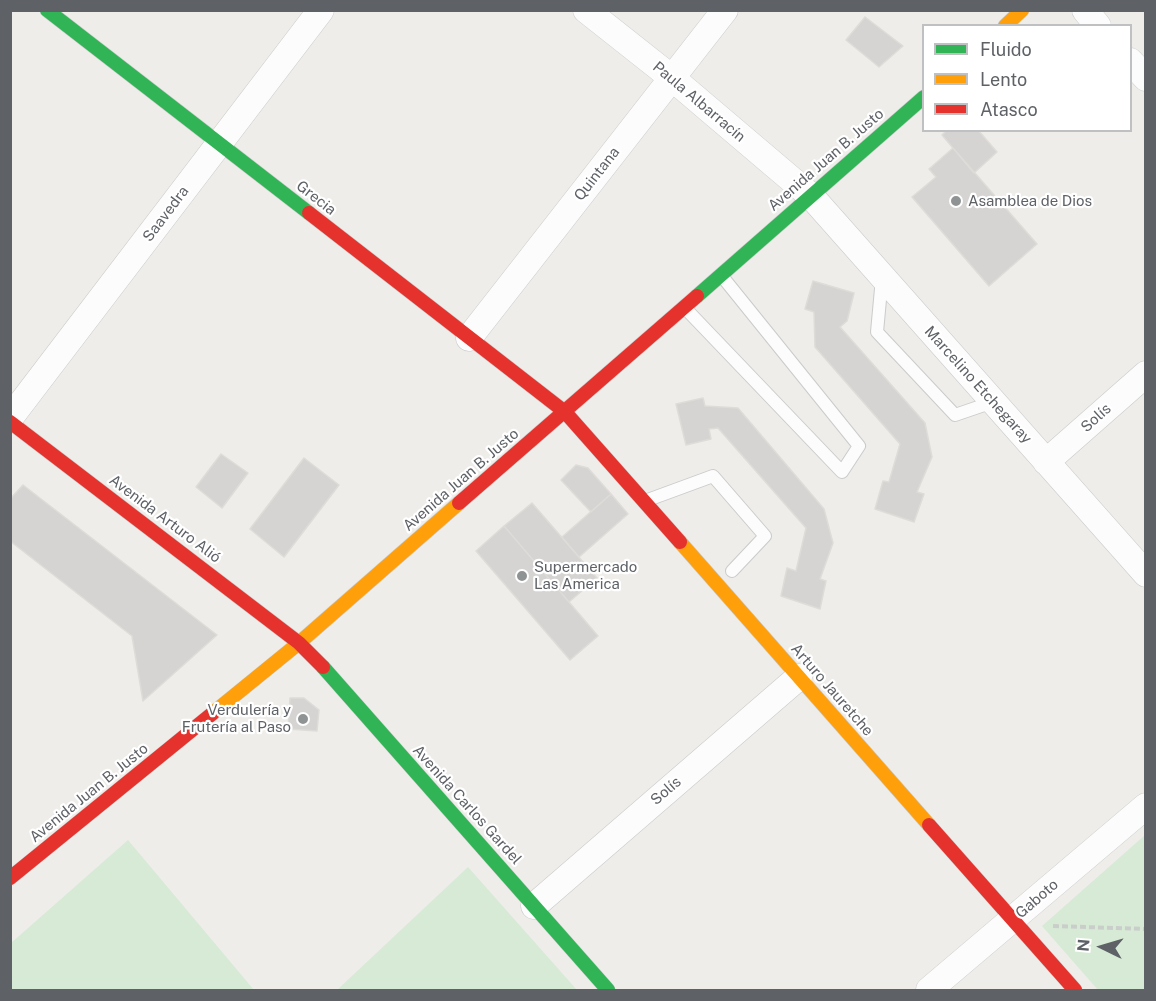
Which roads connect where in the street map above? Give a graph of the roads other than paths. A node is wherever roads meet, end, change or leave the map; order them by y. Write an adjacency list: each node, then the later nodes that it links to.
1 (47, 10): 13 (main road, Grecia)
2 (321, 10): 13 (street, Saavedra)
3 (586, 10): 10 (street, Paula Albarracín)
4 (725, 10): 10 (street, Quintana)
5 (1022, 10): 7 (main road)
6 (1085, 10): 8 (street)
7 (1007, 24)
8 (1096, 24)
9 (1132, 62): 11 (street)
10 (672, 78): 14 (street, Paula Albarracín); 18 (street, Quintana)
11 (1146, 78)
12 (922, 99): 14 (main road, Avenida Juan B. Justo)
13 (219, 144): 18 (main road, Grecia); 22 (street, Saavedra)
14 (811, 196): 15 (main road, Avenida Juan B. Justo); 16 (street, Marcelino Etchegaray)
15 (721, 274): 17 (main road, Avenida Juan B. Justo); 17 (lane)
16 (882, 278): 20 (street, Marcelino Etchegaray); 20 (lane)
17 (684, 307): 21 (main road, Avenida Juan B. Justo)
18 (469, 338): 21 (main road, Grecia)
19 (1146, 374): 23 (street, Solís)
20 (993, 402): 23 (street, Marcelino Etchegaray)
21 (565, 412): 24 (main road, Arturo Jauretche); 27 (main road, Avenida Juan B. Justo)
22 (10, 420): 27 (main road, Avenida Arturo Alió)
23 (1046, 462): 26 (street, Marcelino Etchegaray)
24 (644, 501): 25 (lane); 28 (main road, Arturo Jauretche)
25 (732, 571)
26 (1146, 574)
27 (299, 643): 30 (main road, Avenida Juan B. Justo); 31 (main road, Avenida Carlos Gardel)
28 (799, 677): 31 (street, Solís); 32 (main road, Arturo Jauretche)
29 (1146, 806): 32 (street, Gaboto)
30 (14, 871)
31 (534, 906): 33 (main road, Avenida Carlos Gardel)
32 (1013, 920): 34 (street, Gaboto); 35 (main road, Arturo Jauretche)
33 (608, 990)
34 (929, 990)
35 (1075, 990)

